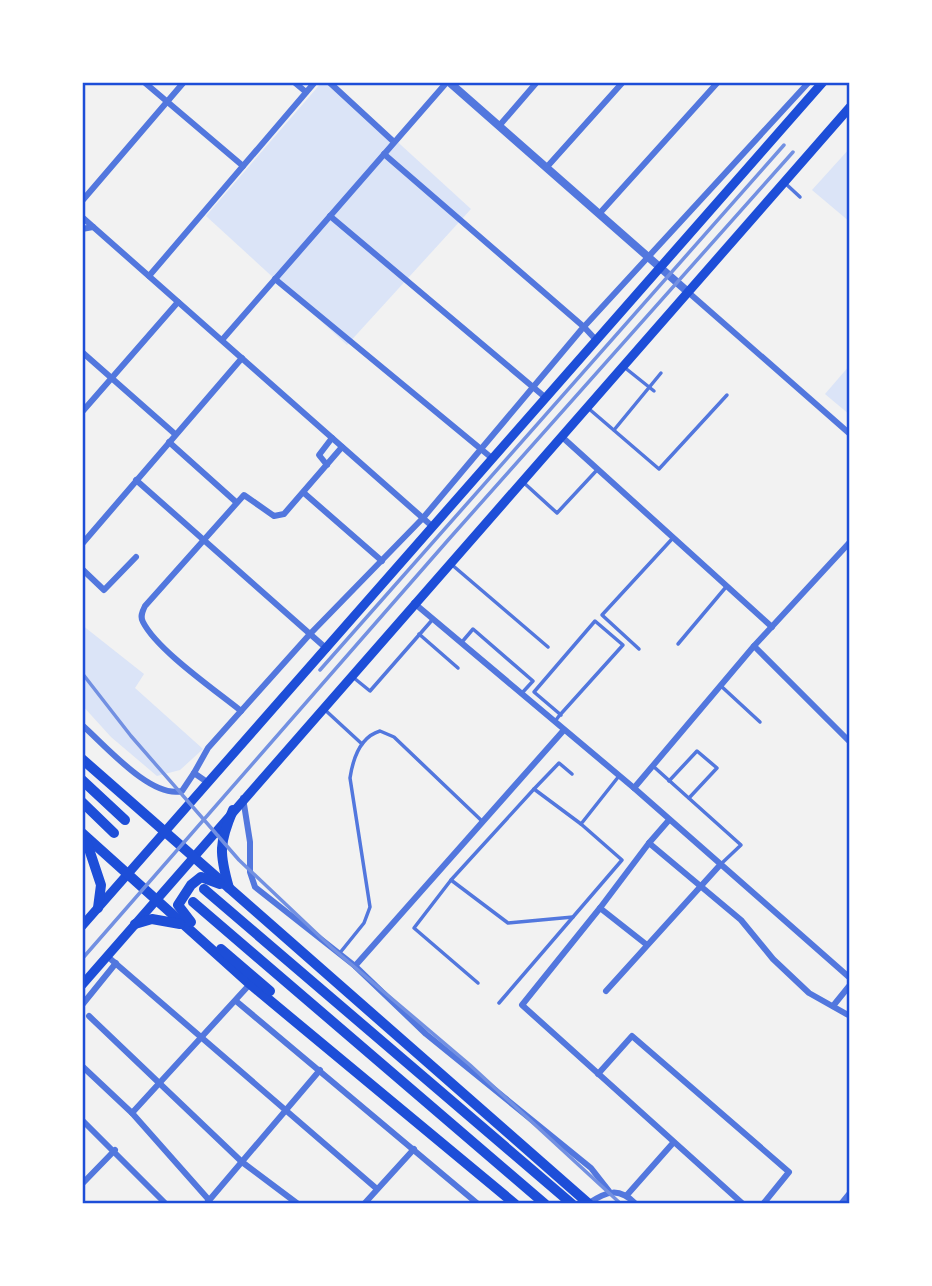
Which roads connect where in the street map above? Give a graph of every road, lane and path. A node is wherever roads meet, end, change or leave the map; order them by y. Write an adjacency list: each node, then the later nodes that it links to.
1 (144, 82): 13 (street)
2 (184, 82): 13 (street)
3 (294, 82): 12 (street)
4 (315, 82): 12 (street)
5 (329, 82): 16 (street)
6 (448, 82): 15 (street); 16 (street)
7 (537, 82): 15 (street)
8 (623, 82): 19 (street)
9 (718, 82): 23 (street)
10 (809, 82): 28 (street)
11 (820, 83): 29 (main road)
12 (306, 92): 18 (street)
13 (167, 102): 18 (street); 22 (street)
14 (850, 107): 20 (main road)
15 (499, 126): 19 (street)
16 (394, 142): 17 (street)
17 (384, 154): 24 (street); 34 (street)
18 (243, 166): 30 (street)
19 (546, 168): 23 (street)
20 (784, 182): 21 (lane); 32 (main road)
21 (800, 197)
22 (82, 201)
23 (599, 214): 28 (street)
24 (330, 216): 31 (street); 43 (street)
25 (82, 217): 26 (street)
26 (93, 227): 27 (street); 30 (street)
27 (82, 229)
28 (647, 257): 29 (street); 34 (street)
29 (660, 268): 32 (street); 36 (main road)
30 (149, 276): 33 (street)
31 (275, 279): 35 (street); 58 (street)
32 (688, 292): 39 (main road); 53 (street)
33 (178, 302): 35 (street); 41 (street)
34 (584, 327): 36 (street); 43 (street)
35 (222, 340): 38 (street)
36 (597, 341): 46 (main road)
37 (82, 352): 41 (street)
38 (242, 358): 52 (street); 55 (street)
39 (623, 365): 42 (lane); 47 (main road)
40 (660, 373): 42 (lane)
41 (111, 378): 48 (street); 52 (street)
42 (649, 387): 44 (lane); 51 (lane)
43 (532, 388): 46 (street); 58 (street)
44 (654, 391)
45 (727, 395): 50 (lane)
46 (546, 398): 59 (main road)
47 (587, 406): 51 (lane); 54 (main road)
48 (82, 412)
49 (692, 422): 50 (lane)
50 (697, 427): 51 (lane)
51 (614, 429)
52 (175, 434): 56 (street)
53 (850, 434)
54 (561, 436): 61 (street); 63 (main road)
55 (332, 438): 57 (street); 60 (street)
56 (169, 442): 62 (street); 65 (street)
57 (342, 447): 60 (street); 66 (street)
58 (482, 451): 59 (street); 66 (street)
59 (493, 459): 67 (main road)
60 (327, 464): 64 (street)
61 (597, 470): 63 (lane); 68 (street)
62 (136, 480): 69 (street); 71 (street)
63 (522, 481): 74 (main road)
64 (304, 493): 65 (street); 73 (street)
65 (236, 502): 69 (street)
66 (423, 518): 67 (street); 73 (street)
67 (433, 527): 86 (main road)
68 (672, 539): 76 (street); 87 (lane)
69 (204, 540): 80 (street); 93 (street)
70 (850, 542): 79 (street)
71 (82, 544)
72 (136, 557): 75 (street)
73 (382, 561): 80 (street)
74 (450, 562): 77 (main road); 85 (lane)
75 (82, 569)
76 (726, 587): 79 (street); 83 (lane)
77 (414, 603): 78 (street); 89 (main road)
78 (433, 619): 81 (lane); 82 (street)
79 (772, 627): 84 (street)
80 (310, 634): 86 (street); 93 (street)
81 (419, 635): 88 (lane); 89 (lane)
82 (461, 644): 91 (street); 91 (lane)
83 (678, 644)
84 (754, 646): 90 (street); 99 (street)
85 (548, 647)
86 (327, 649): 108 (main road)
87 (639, 649)
88 (458, 668)
89 (351, 675): 92 (main road)
90 (721, 686): 95 (lane); 102 (street)
91 (521, 695): 96 (street)
92 (322, 708): 100 (lane); 111 (main road)
93 (241, 711): 103 (street)
94 (561, 715): 94 (lane); 96 (lane)
95 (760, 722)
96 (553, 723): 98 (street)
97 (82, 724): 103 (street)
98 (563, 731): 105 (street); 117 (street)
99 (850, 742)
100 (362, 745): 117 (lane); 139 (lane)
101 (82, 759): 119 (main road)
102 (653, 766): 107 (lane); 109 (street)
103 (194, 774): 108 (street)
104 (572, 774): 110 (lane)
105 (619, 776): 109 (street); 118 (lane)
106 (82, 780): 115 (main road)
107 (669, 780): 112 (lane); 112 (lane)
108 (207, 782): 119 (main road)
109 (634, 788): 116 (street)
110 (534, 789): 118 (lane); 126 (lane)
111 (243, 798): 114 (main road); 139 (street)
112 (689, 798): 124 (lane)
113 (82, 802): 121 (main road)
114 (233, 810): 123 (main road); 128 (main road)
115 (125, 820)
116 (669, 820): 122 (street); 124 (street)
117 (482, 822): 142 (street)
118 (581, 824): 134 (lane)
119 (165, 831): 123 (main road); 125 (main road)
120 (83, 833): 125 (main road); 132 (main road)
121 (114, 833)
122 (649, 843): 127 (street); 133 (street)
123 (193, 856): 128 (main road); 130 (main road)
124 (720, 865): 127 (street); 143 (street)
125 (128, 874): 130 (main road); 132 (main road)
126 (451, 880): 134 (lane); 144 (lane)
127 (701, 885): 138 (street); 152 (street)
128 (229, 888): 156 (main road); 174 (main road)
129 (204, 889): 181 (main road)
130 (157, 899): 135 (main road); 137 (main road)
131 (193, 902): 180 (main road)
132 (98, 908): 136 (main road)
133 (600, 908): 138 (street); 159 (street)
134 (573, 918): 150 (lane)
135 (135, 924): 137 (main road); 140 (main road)
136 (82, 926)
137 (186, 927): 145 (main road)
138 (647, 945): 148 (street)
139 (339, 954): 142 (street)
140 (107, 957): 141 (street); 146 (main road)
141 (117, 963): 151 (street); 155 (street)
142 (355, 967): 170 (street)
143 (850, 978)
144 (478, 983)
145 (250, 984): 149 (street); 156 (main road)
146 (82, 985)
147 (850, 985): 152 (street)
148 (606, 991)
149 (236, 1000): 155 (street); 158 (street)
150 (499, 1003)
151 (82, 1005)
152 (833, 1006): 154 (street)
153 (89, 1016): 160 (street)
154 (850, 1016)
155 (200, 1040): 160 (street); 161 (street)
156 (328, 1047): 179 (main road)
157 (82, 1066): 162 (street)
158 (320, 1070): 161 (street); 165 (street)
159 (597, 1074): 164 (street); 184 (street)
160 (162, 1084): 162 (street); 167 (street)
161 (286, 1110): 167 (street); 169 (street)
162 (132, 1113): 173 (street)
163 (82, 1120): 166 (street)
164 (673, 1143): 172 (street); 183 (street)
165 (414, 1149): 169 (street); 178 (street)
166 (115, 1150): 168 (street); 175 (street)
167 (242, 1163): 173 (street); 176 (street)
168 (82, 1184)
169 (377, 1189): 177 (street)
170 (609, 1191): 172 (street); 174 (street)
171 (850, 1193): 185 (street)
172 (627, 1195): 182 (street)
173 (208, 1202)
174 (589, 1203)
175 (166, 1204)
176 (298, 1204)
177 (364, 1204)
178 (478, 1204)
179 (515, 1204)
180 (545, 1204)
181 (572, 1204)
182 (636, 1204)
183 (743, 1204)
184 (763, 1204)
185 (841, 1204)

